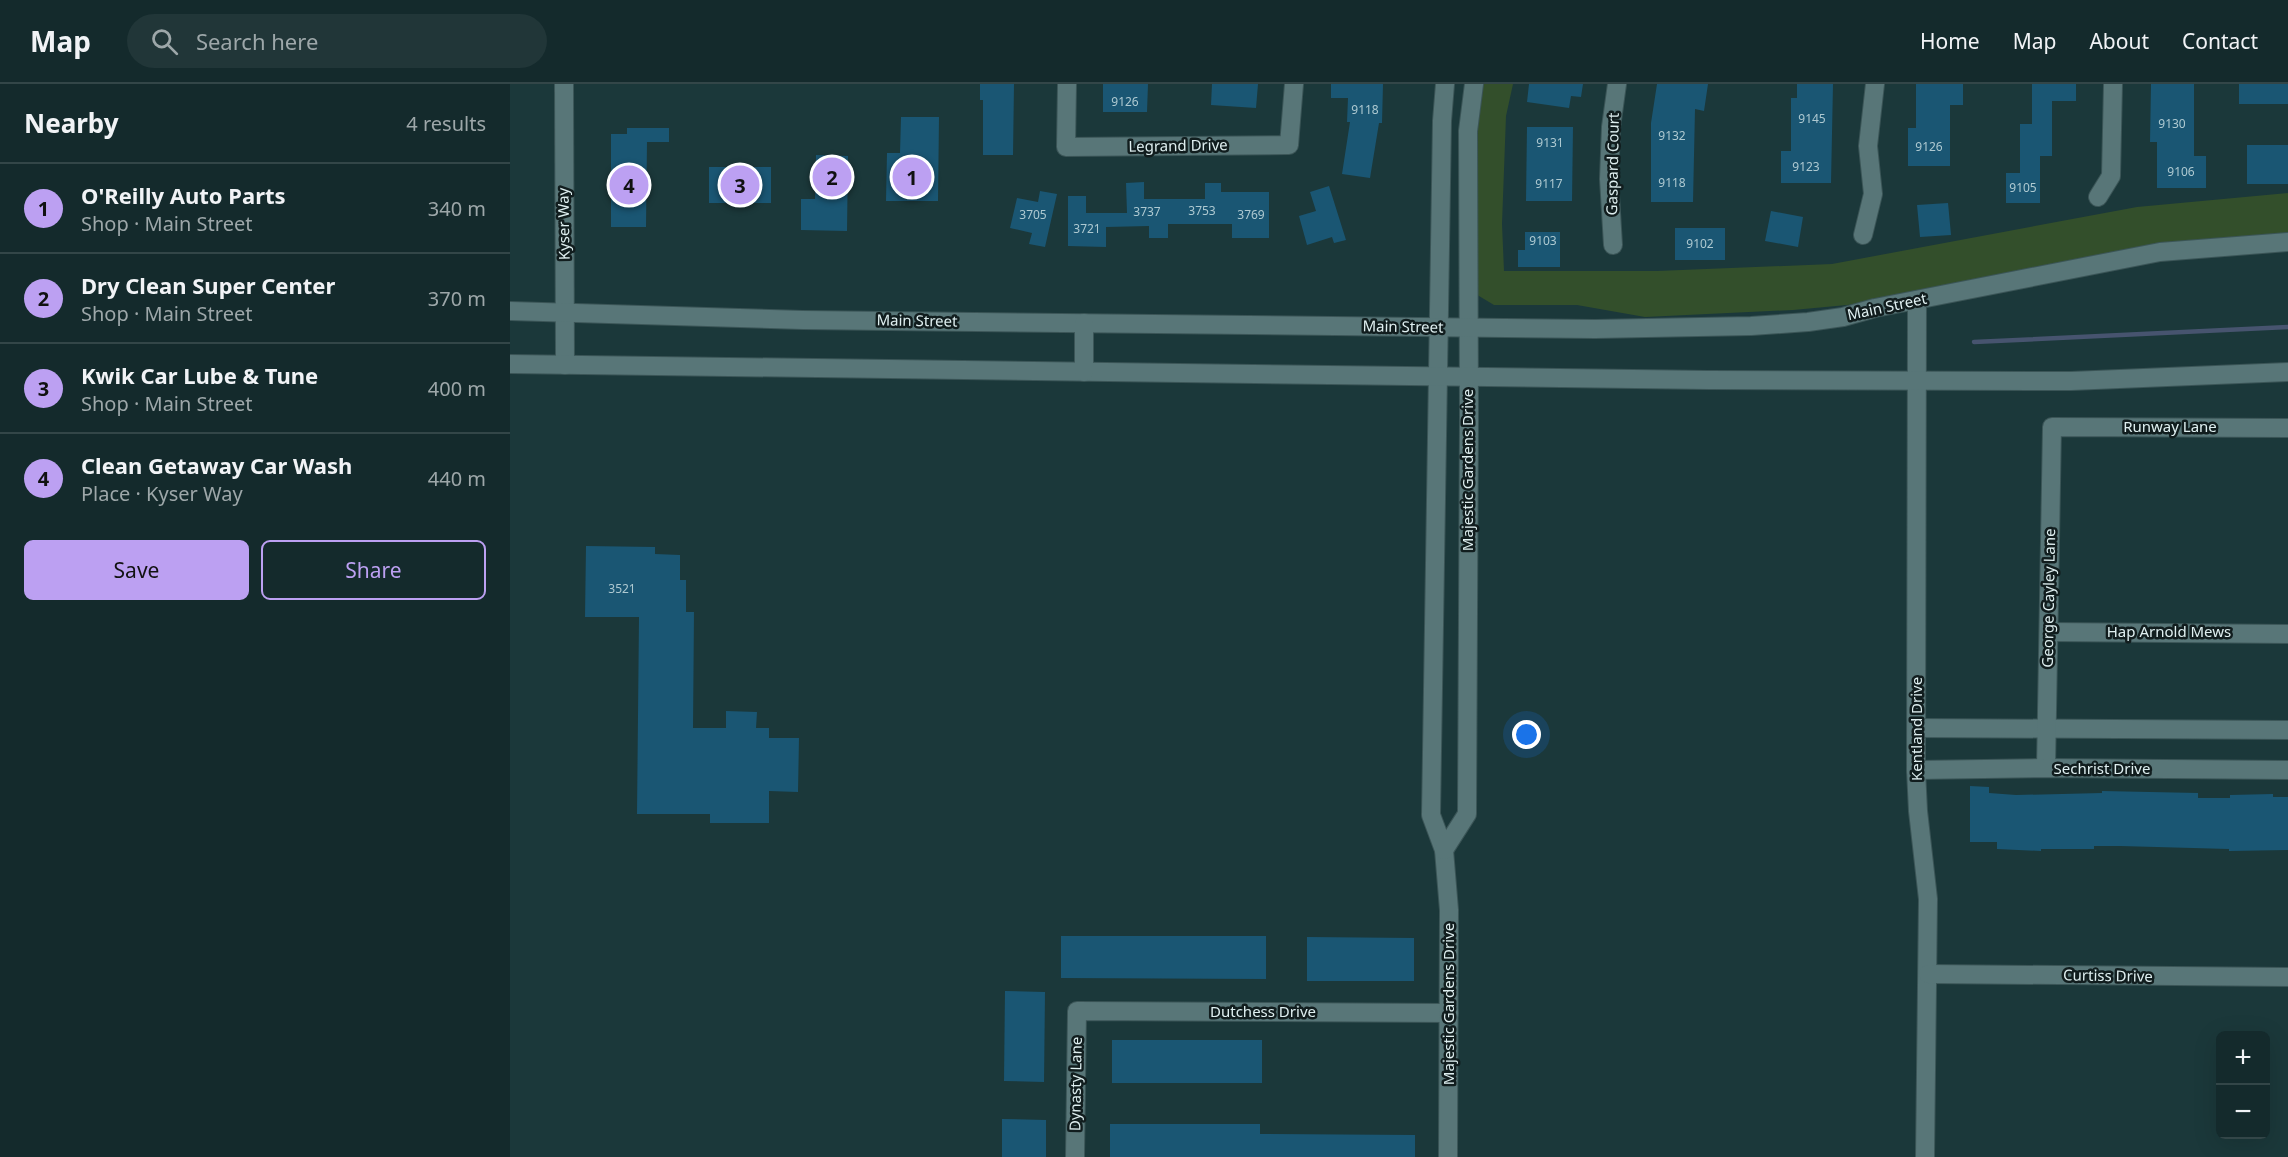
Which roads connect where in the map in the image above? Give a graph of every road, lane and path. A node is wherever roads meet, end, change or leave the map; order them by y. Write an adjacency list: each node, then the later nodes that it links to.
1 (564, 84): 15 (street, Kyser Way)
2 (1067, 84): 3 (street, Legrand Drive)
3 (1294, 84)
4 (1445, 84): 17 (street, Majestic Gardens Drive)
5 (1474, 84): 18 (street, Majestic Gardens Drive)
6 (1617, 84): 12 (street, Gaspard Court)
7 (1875, 84): 10 (street)
8 (2113, 84): 9 (street)
9 (2098, 197)
10 (1863, 235)
11 (2288, 243): 13 (street, Main Street)
12 (1613, 245)
13 (1917, 300): 18 (street, Main Street); 25 (street, Kentland Drive)
14 (510, 311): 15 (street, Main Street)
15 (564, 312): 16 (street, Main Street); 20 (street, Kyser Way)
16 (1084, 323): 17 (street, Main Street); 21 (street)
17 (1439, 327): 18 (street, Main Street); 23 (street, Majestic Gardens Drive)
18 (1467, 328): 24 (street, Majestic Gardens Drive)
19 (510, 364): 20 (street)
20 (565, 365): 21 (street)
21 (1084, 372): 23 (street)
22 (2288, 372): 25 (street)
23 (1439, 375): 24 (street); 30 (street, Majestic Gardens Drive)
24 (1468, 376): 25 (street); 31 (street, Majestic Gardens Drive)
25 (1917, 379): 32 (street, Kentland Drive)
26 (2052, 427): 27 (street, Runway Lane); 28 (street, George Cayley Lane)
27 (2288, 428)
28 (2049, 632): 29 (street, Hap Arnold Mews); 33 (street, George Cayley Lane)
29 (2288, 634)
30 (1434, 635): 31 (street); 38 (street, Majestic Gardens Drive)
31 (1468, 635): 38 (street, Majestic Gardens Drive)
32 (1917, 729): 33 (street); 36 (street, Kentland Drive)
33 (2047, 729): 34 (street); 35 (street, George Cayley Lane)
34 (2288, 730)
35 (2046, 768): 36 (street, Sechrist Drive); 37 (street, Sechrist Drive)
36 (1916, 770): 39 (street, Kentland Drive)
37 (2288, 770)
38 (1444, 850): 42 (street, Majestic Gardens Drive)
39 (1928, 974): 40 (street, Curtiss Drive); 45 (street, Kentland Drive)
40 (2288, 978)
41 (1077, 1011): 42 (street, Dutchess Drive); 43 (street, Dynasty Lane)
42 (1449, 1013): 44 (street, Majestic Gardens Drive)
43 (1075, 1157)
44 (1448, 1157)
45 (1925, 1157)

